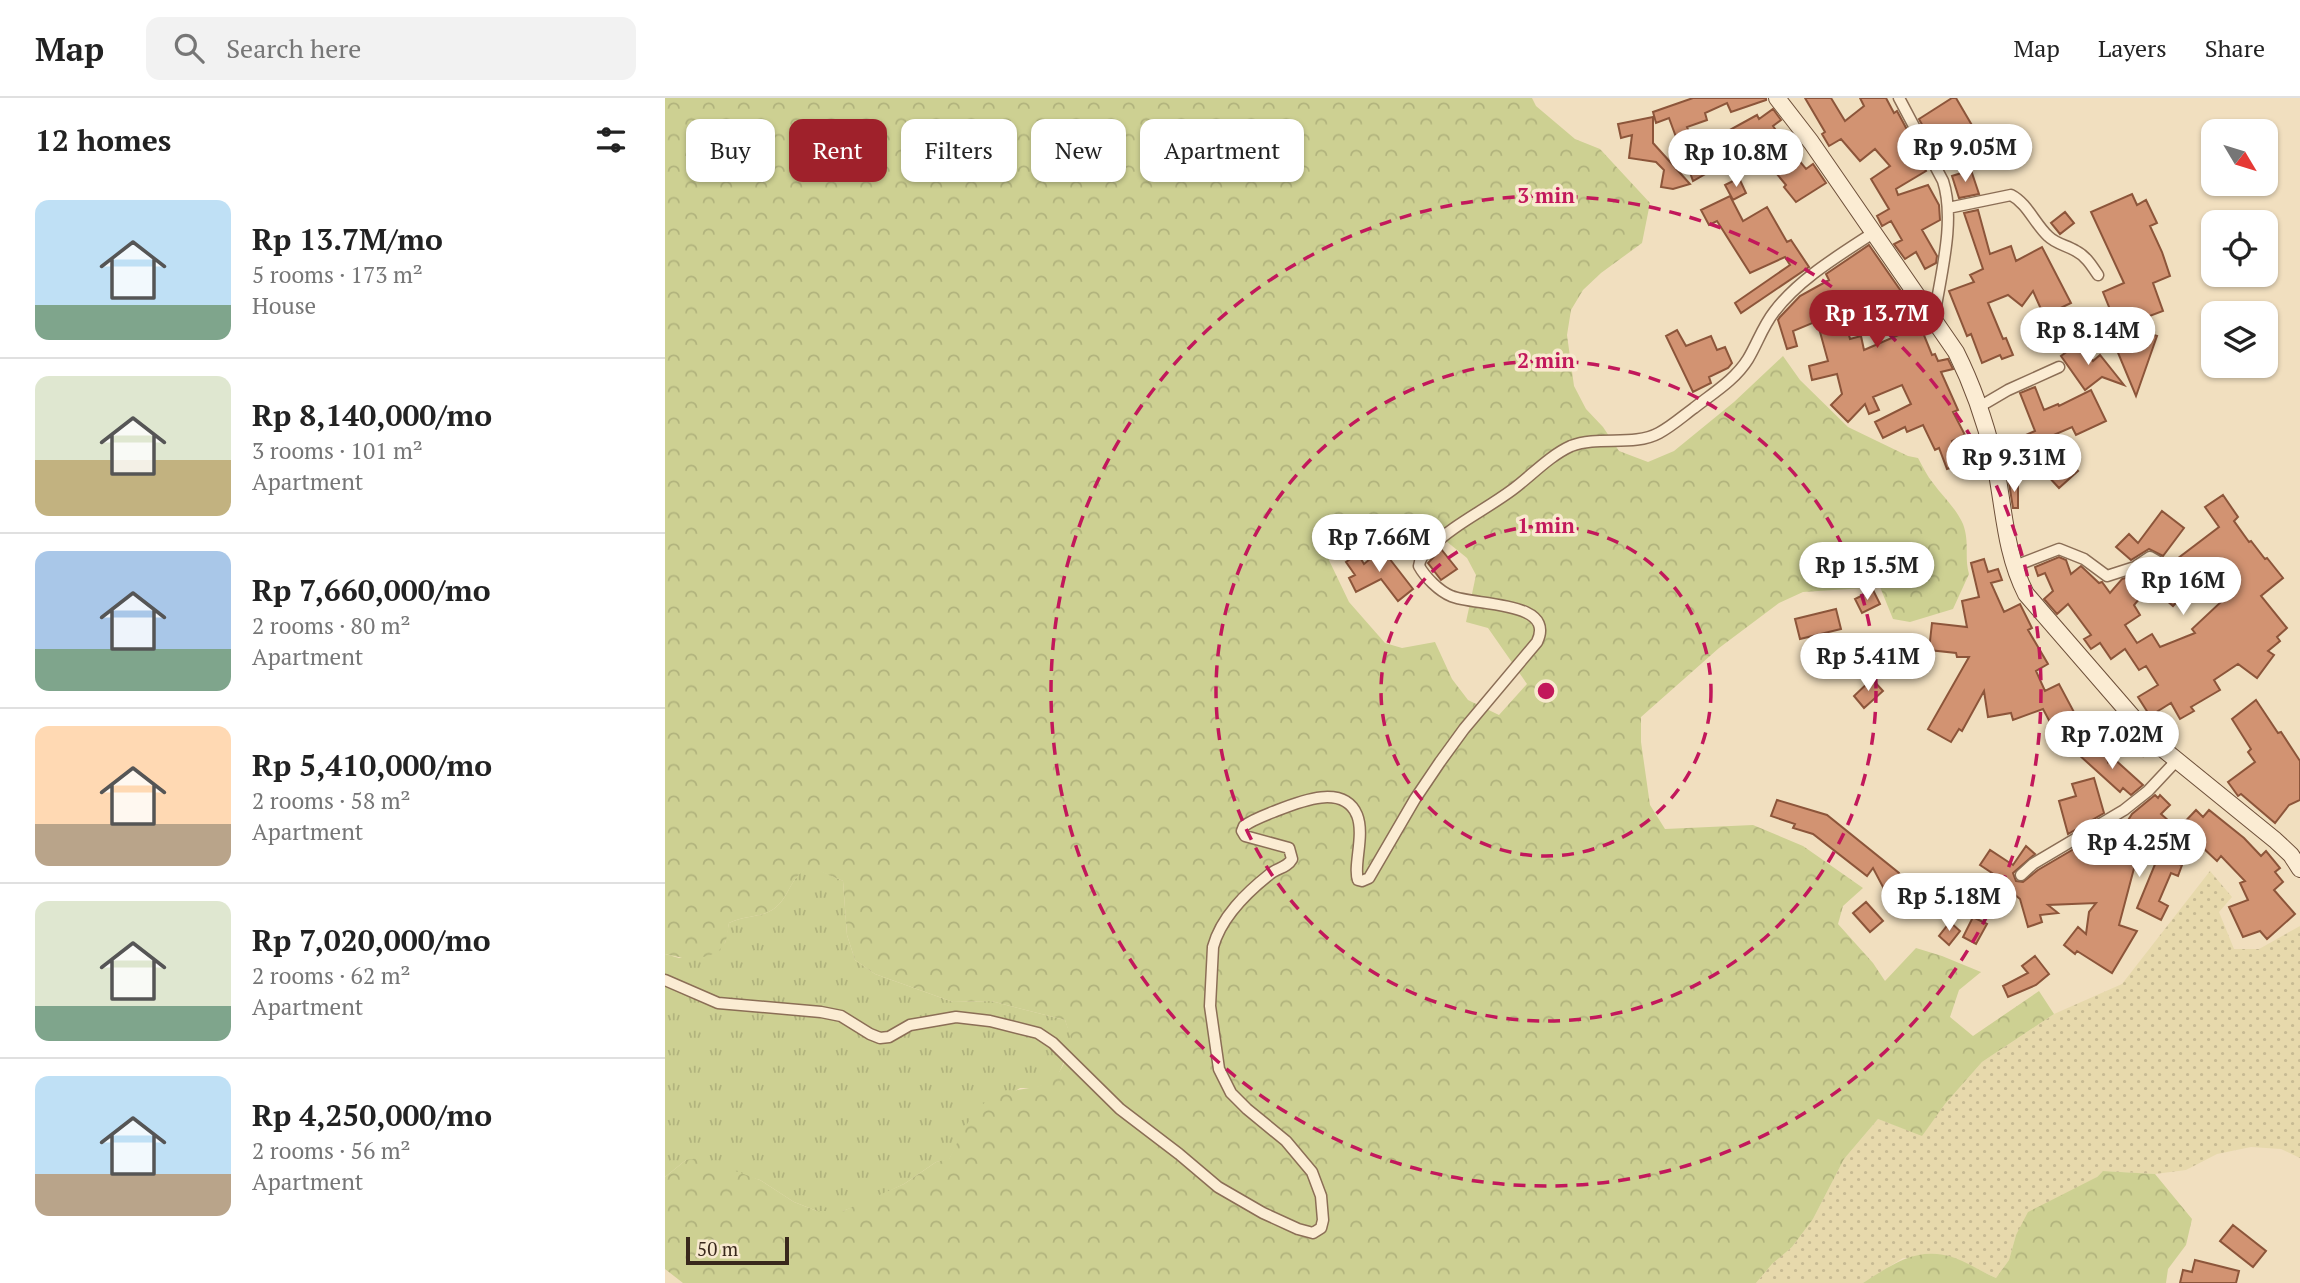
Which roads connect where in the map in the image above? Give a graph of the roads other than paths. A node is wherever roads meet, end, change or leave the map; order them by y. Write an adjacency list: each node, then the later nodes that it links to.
1 (1777, 98): 4 (main road)
2 (1899, 98): 3 (street)
3 (1948, 208): 5 (street); 6 (street)
4 (1873, 233): 6 (main road); 14 (street)
5 (2098, 275)
6 (1934, 318): 8 (main road)
7 (2059, 367): 8 (street)
8 (1979, 407): 9 (main road)
9 (2015, 566): 10 (street); 11 (main road)
10 (2213, 572)
11 (2177, 760): 12 (main road); 13 (street)
12 (2300, 869)
13 (2021, 875)
14 (665, 980)

